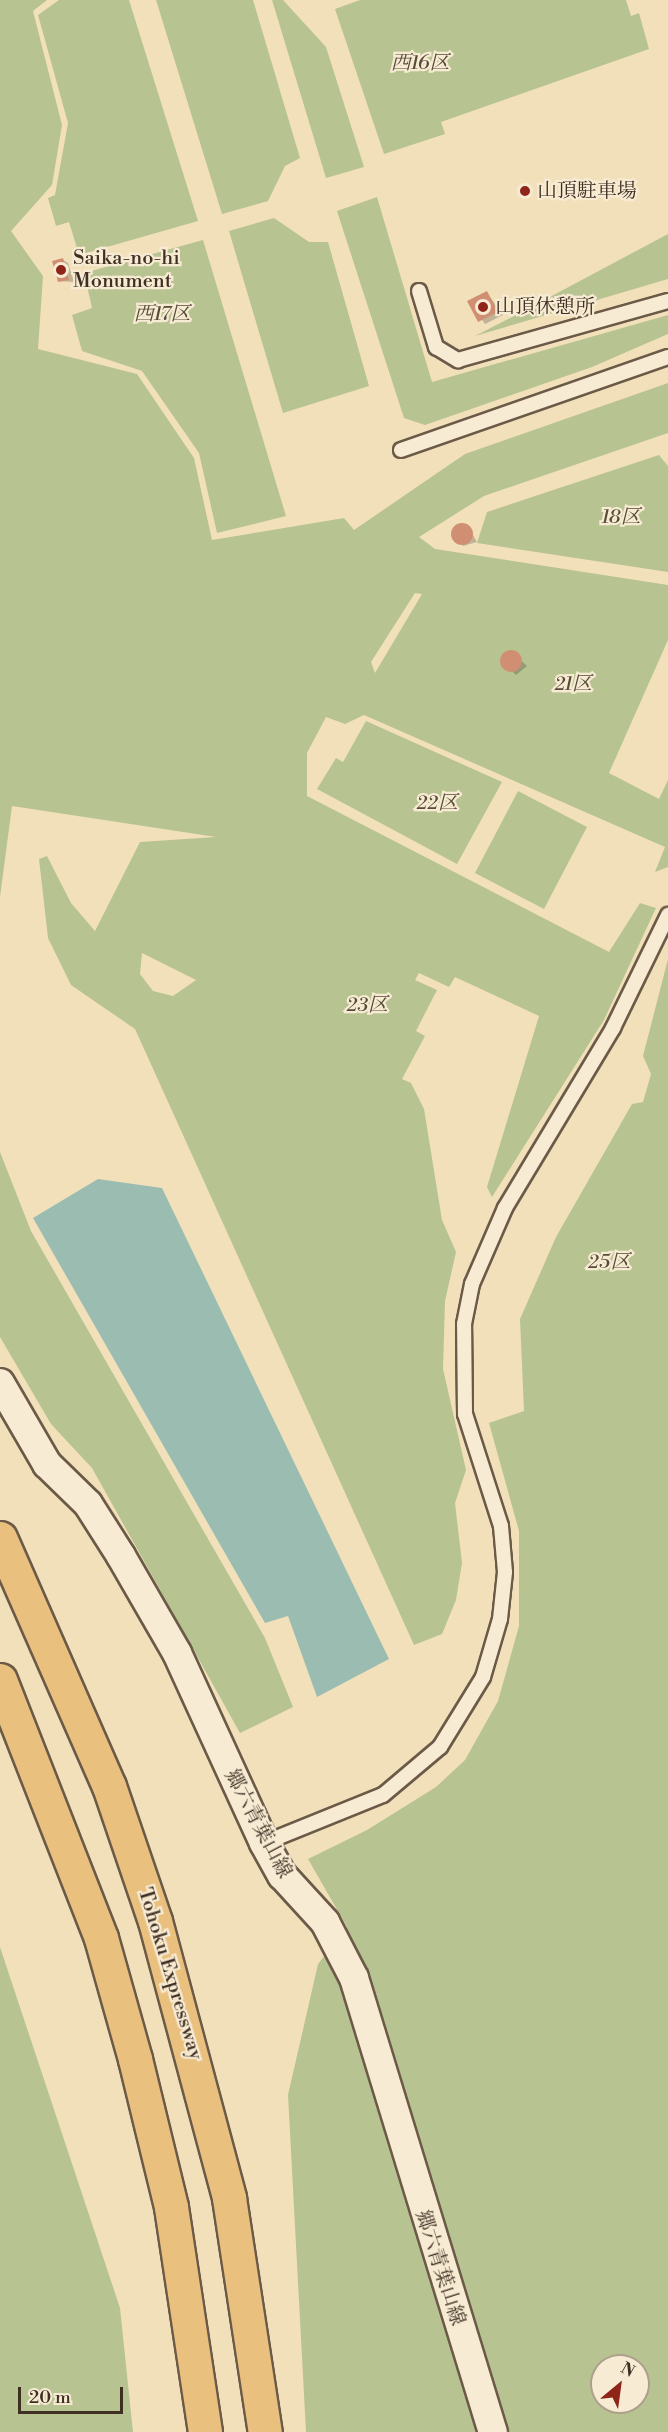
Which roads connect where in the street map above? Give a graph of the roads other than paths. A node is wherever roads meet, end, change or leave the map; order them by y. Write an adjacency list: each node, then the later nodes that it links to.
1 (419, 291): 2 (lane)
2 (668, 301)
3 (668, 357): 4 (lane)
4 (401, 450)
5 (668, 915): 9 (lane)
6 (0, 1383): 9 (street, 郷六青葉山線)
7 (0, 1538): 11 (highway, Tohoku Expressway)
8 (0, 1680): 10 (highway)
9 (264, 1843): 12 (street, 郷六青葉山線)
10 (205, 2432)
11 (265, 2432)
12 (493, 2432)

